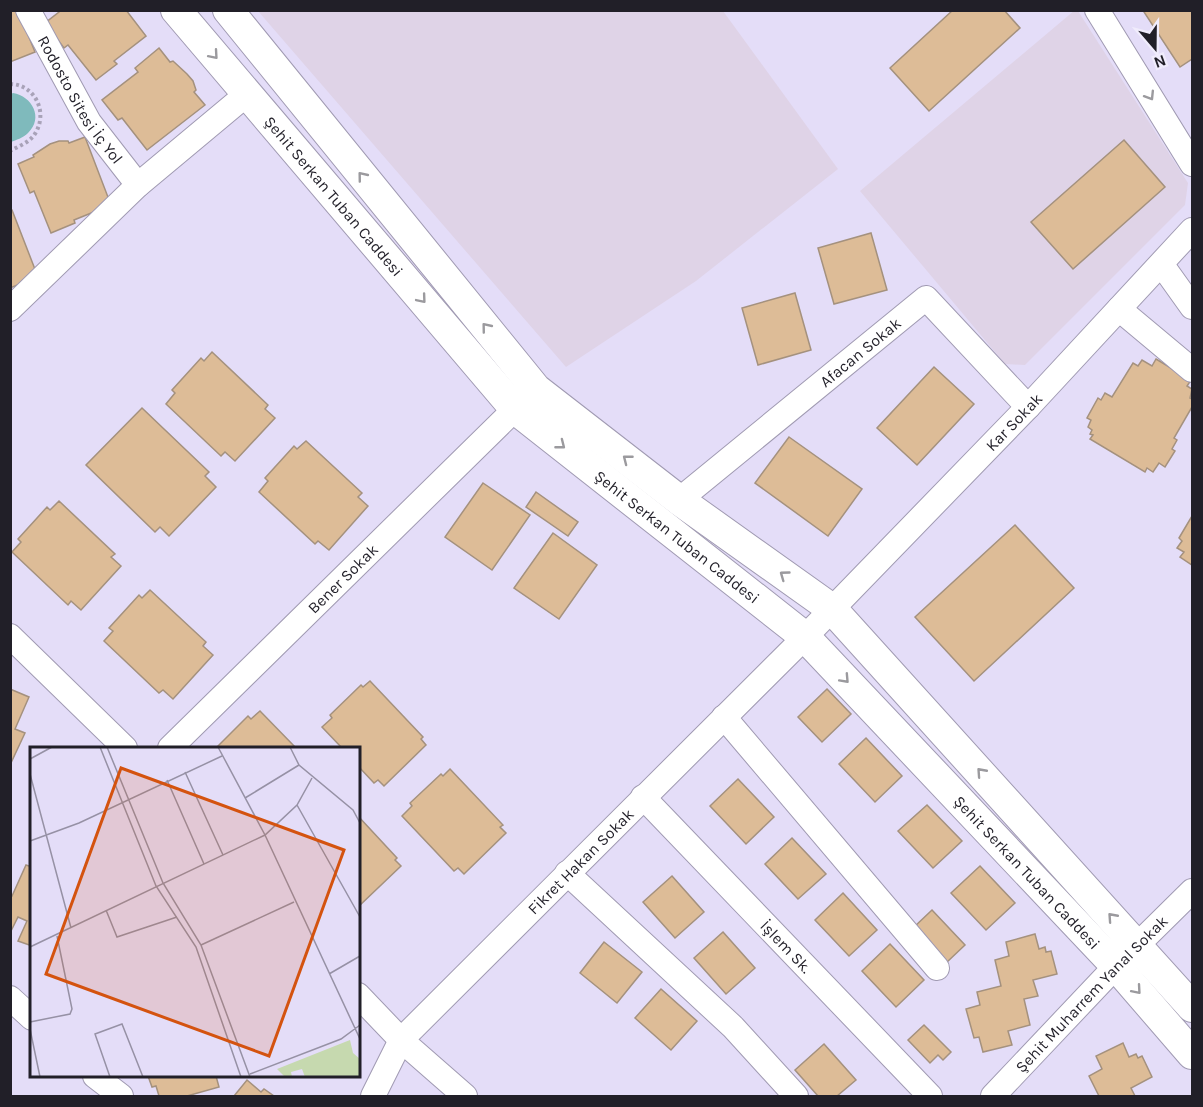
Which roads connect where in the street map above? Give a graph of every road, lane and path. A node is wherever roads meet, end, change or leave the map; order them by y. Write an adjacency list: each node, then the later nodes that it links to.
1 (28, 10): 9 (street, Rodosto Sitesi İç Yol)
2 (176, 10): 6 (main road, Şehit Serkan Tuban Caddesi, one-way to 6)
3 (228, 10): 18 (main road, Şehit Serkan Tuban Caddesi, one-way to 3)
4 (1097, 10): 8 (street, one-way to 8)
5 (10, 84): 7 (path)
6 (248, 94): 9 (street); 17 (main road, Şehit Serkan Tuban Caddesi, one-way to 17)
7 (10, 152)
8 (1192, 164)
9 (138, 185): 13 (street)
10 (1192, 230): 11 (street, Kar Sokak)
11 (1162, 265): 12 (street); 14 (street, Kar Sokak)
12 (1192, 307)
13 (10, 309)
14 (1119, 309): 15 (street); 16 (street, Kar Sokak)
15 (1192, 370)
16 (1028, 407): 18 (street, Afacan Sokak); 19 (street, Kar Sokak)
17 (515, 409): 21 (main road, Şehit Serkan Tuban Caddesi, one-way to 21); 24 (street, Bener Sokak)
18 (679, 500): 19 (main road, Şehit Serkan Tuban Caddesi, one-way to 18)
19 (832, 609): 21 (street, Kar Sokak); 28 (main road, Şehit Serkan Tuban Caddesi, one-way to 19)
20 (10, 636): 23 (street)
21 (805, 637): 22 (street, Fikret Hakan Sokak); 29 (main road, Şehit Serkan Tuban Caddesi, one-way to 29)
22 (724, 717): 25 (street, Fikret Hakan Sokak); 30 (street)
23 (124, 747)
24 (171, 747)
25 (643, 797): 26 (street, Fikret Hakan Sokak); 42 (street, İşlem Sk.)
26 (567, 873): 35 (street, Fikret Hakan Sokak); 41 (street)
27 (1192, 891): 28 (street, Şehit Muharrem Yanal Sokak)
28 (1138, 946): 29 (street, Şehit Muharrem Yanal Sokak); 33 (main road, Şehit Serkan Tuban Caddesi)
29 (1116, 966): 36 (main road, Şehit Serkan Tuban Caddesi, one-way to 36); 43 (street, Şehit Muharrem Yanal Sokak)
30 (937, 968)
31 (360, 996): 35 (street)
32 (10, 998): 34 (street)
33 (1192, 1007)
34 (30, 1016)
35 (401, 1040): 39 (street, Fikret Hakan Sokak); 40 (street)
36 (1192, 1054)
37 (96, 1077): 38 (street)
38 (121, 1096)
39 (373, 1096)
40 (465, 1096)
41 (796, 1096)
42 (930, 1096)
43 (993, 1096)

